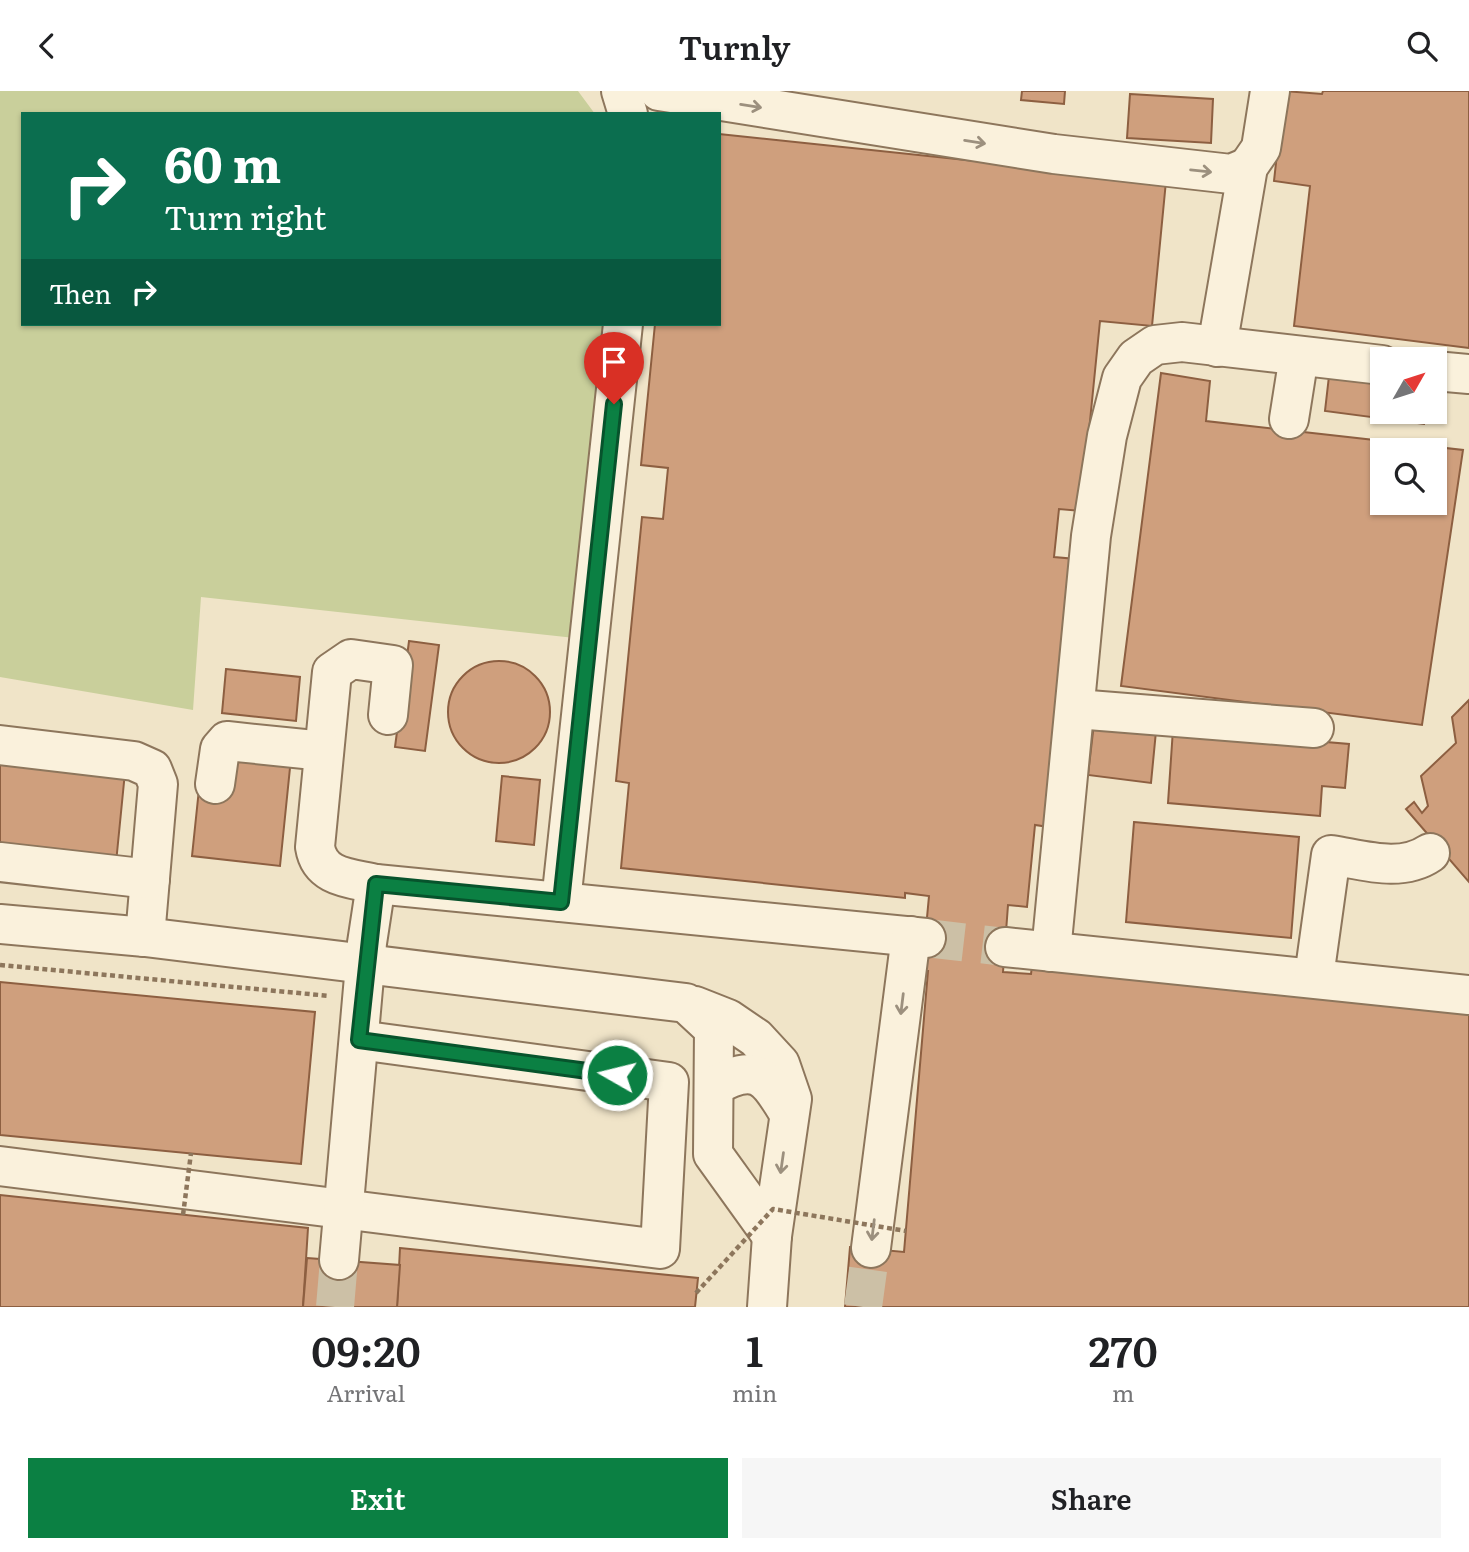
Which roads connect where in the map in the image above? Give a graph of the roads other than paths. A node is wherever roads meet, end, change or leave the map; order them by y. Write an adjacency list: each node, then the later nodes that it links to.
1 (621, 91): 4 (street)
2 (659, 91): 5 (street, one-way to 5)
3 (1270, 91): 5 (street)
4 (627, 112)
5 (1248, 167): 7 (street)
6 (623, 326): 23 (street)
7 (1217, 347): 8 (street); 13 (street)
8 (1299, 356): 9 (street); 12 (street)
9 (1370, 364)
10 (1447, 371): 11 (street)
11 (1469, 374)
12 (1289, 419)
13 (1076, 709): 15 (street); 27 (street)
14 (388, 715): 17 (street)
15 (1314, 728)
16 (0, 745): 21 (street)
17 (324, 751): 18 (street); 22 (street)
18 (215, 784)
19 (1430, 853): 28 (street)
20 (0, 862): 21 (street)
21 (150, 879): 25 (street)
22 (376, 884): 23 (street); 29 (street)
23 (561, 902): 38 (street, one-way to 38)
24 (0, 924): 25 (street)
25 (145, 937): 29 (street)
26 (1005, 947): 27 (street)
27 (1051, 952): 28 (street)
28 (1314, 977): 30 (street)
29 (364, 982): 31 (street); 32 (street)
30 (1469, 995)
31 (686, 1003): 33 (street); 34 (street)
32 (359, 1040): 36 (street); 36 (street)
33 (714, 1086): 34 (street); 37 (street)
34 (789, 1114): 37 (street, one-way to 37)
35 (0, 1166): 36 (street)
36 (343, 1210): 39 (street)
37 (772, 1236): 40 (street)
38 (871, 1248)
39 (339, 1260)
40 (767, 1307)

